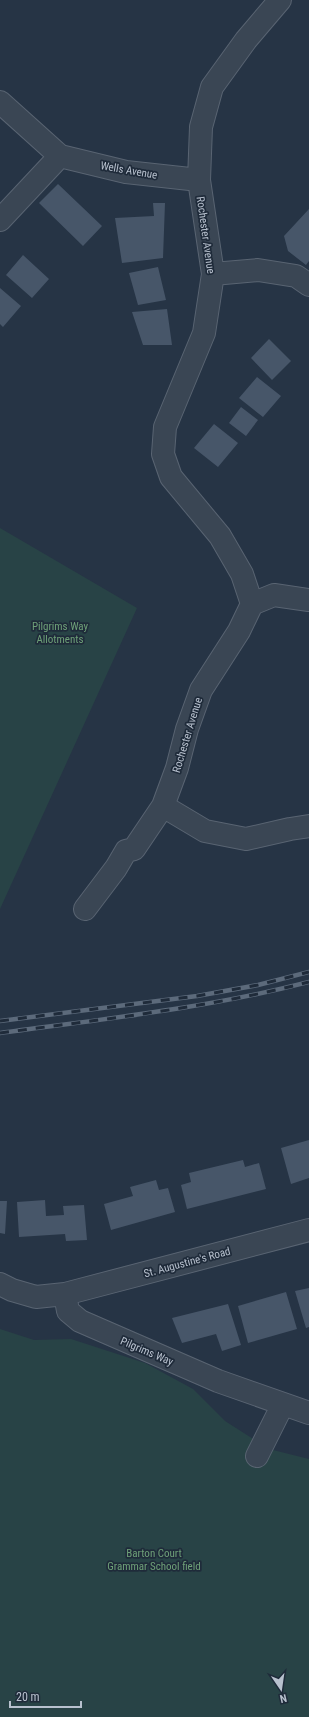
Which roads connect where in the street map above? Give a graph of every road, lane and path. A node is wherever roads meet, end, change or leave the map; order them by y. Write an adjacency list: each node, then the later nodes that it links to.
1 (280, 0): 4 (street, Rochester Avenue)
2 (0, 102): 3 (street, Wells Avenue)
3 (60, 156): 4 (street, Wells Avenue); 5 (street)
4 (199, 180): 6 (street, Rochester Avenue)
5 (0, 220)
6 (213, 274): 7 (street); 9 (street, Rochester Avenue)
7 (309, 285)
8 (309, 600): 9 (street)
9 (252, 604): 10 (street, Rochester Avenue)
10 (163, 806): 11 (street); 12 (street, Rochester Avenue)
11 (309, 826)
12 (85, 909)
13 (309, 1230): 15 (street, St. Augustine's Road)
14 (0, 1284): 15 (street)
15 (65, 1294): 16 (street, Pilgrims Way)
16 (282, 1404): 17 (street, Pilgrims Way); 18 (street)
17 (309, 1413)
18 (257, 1456)

